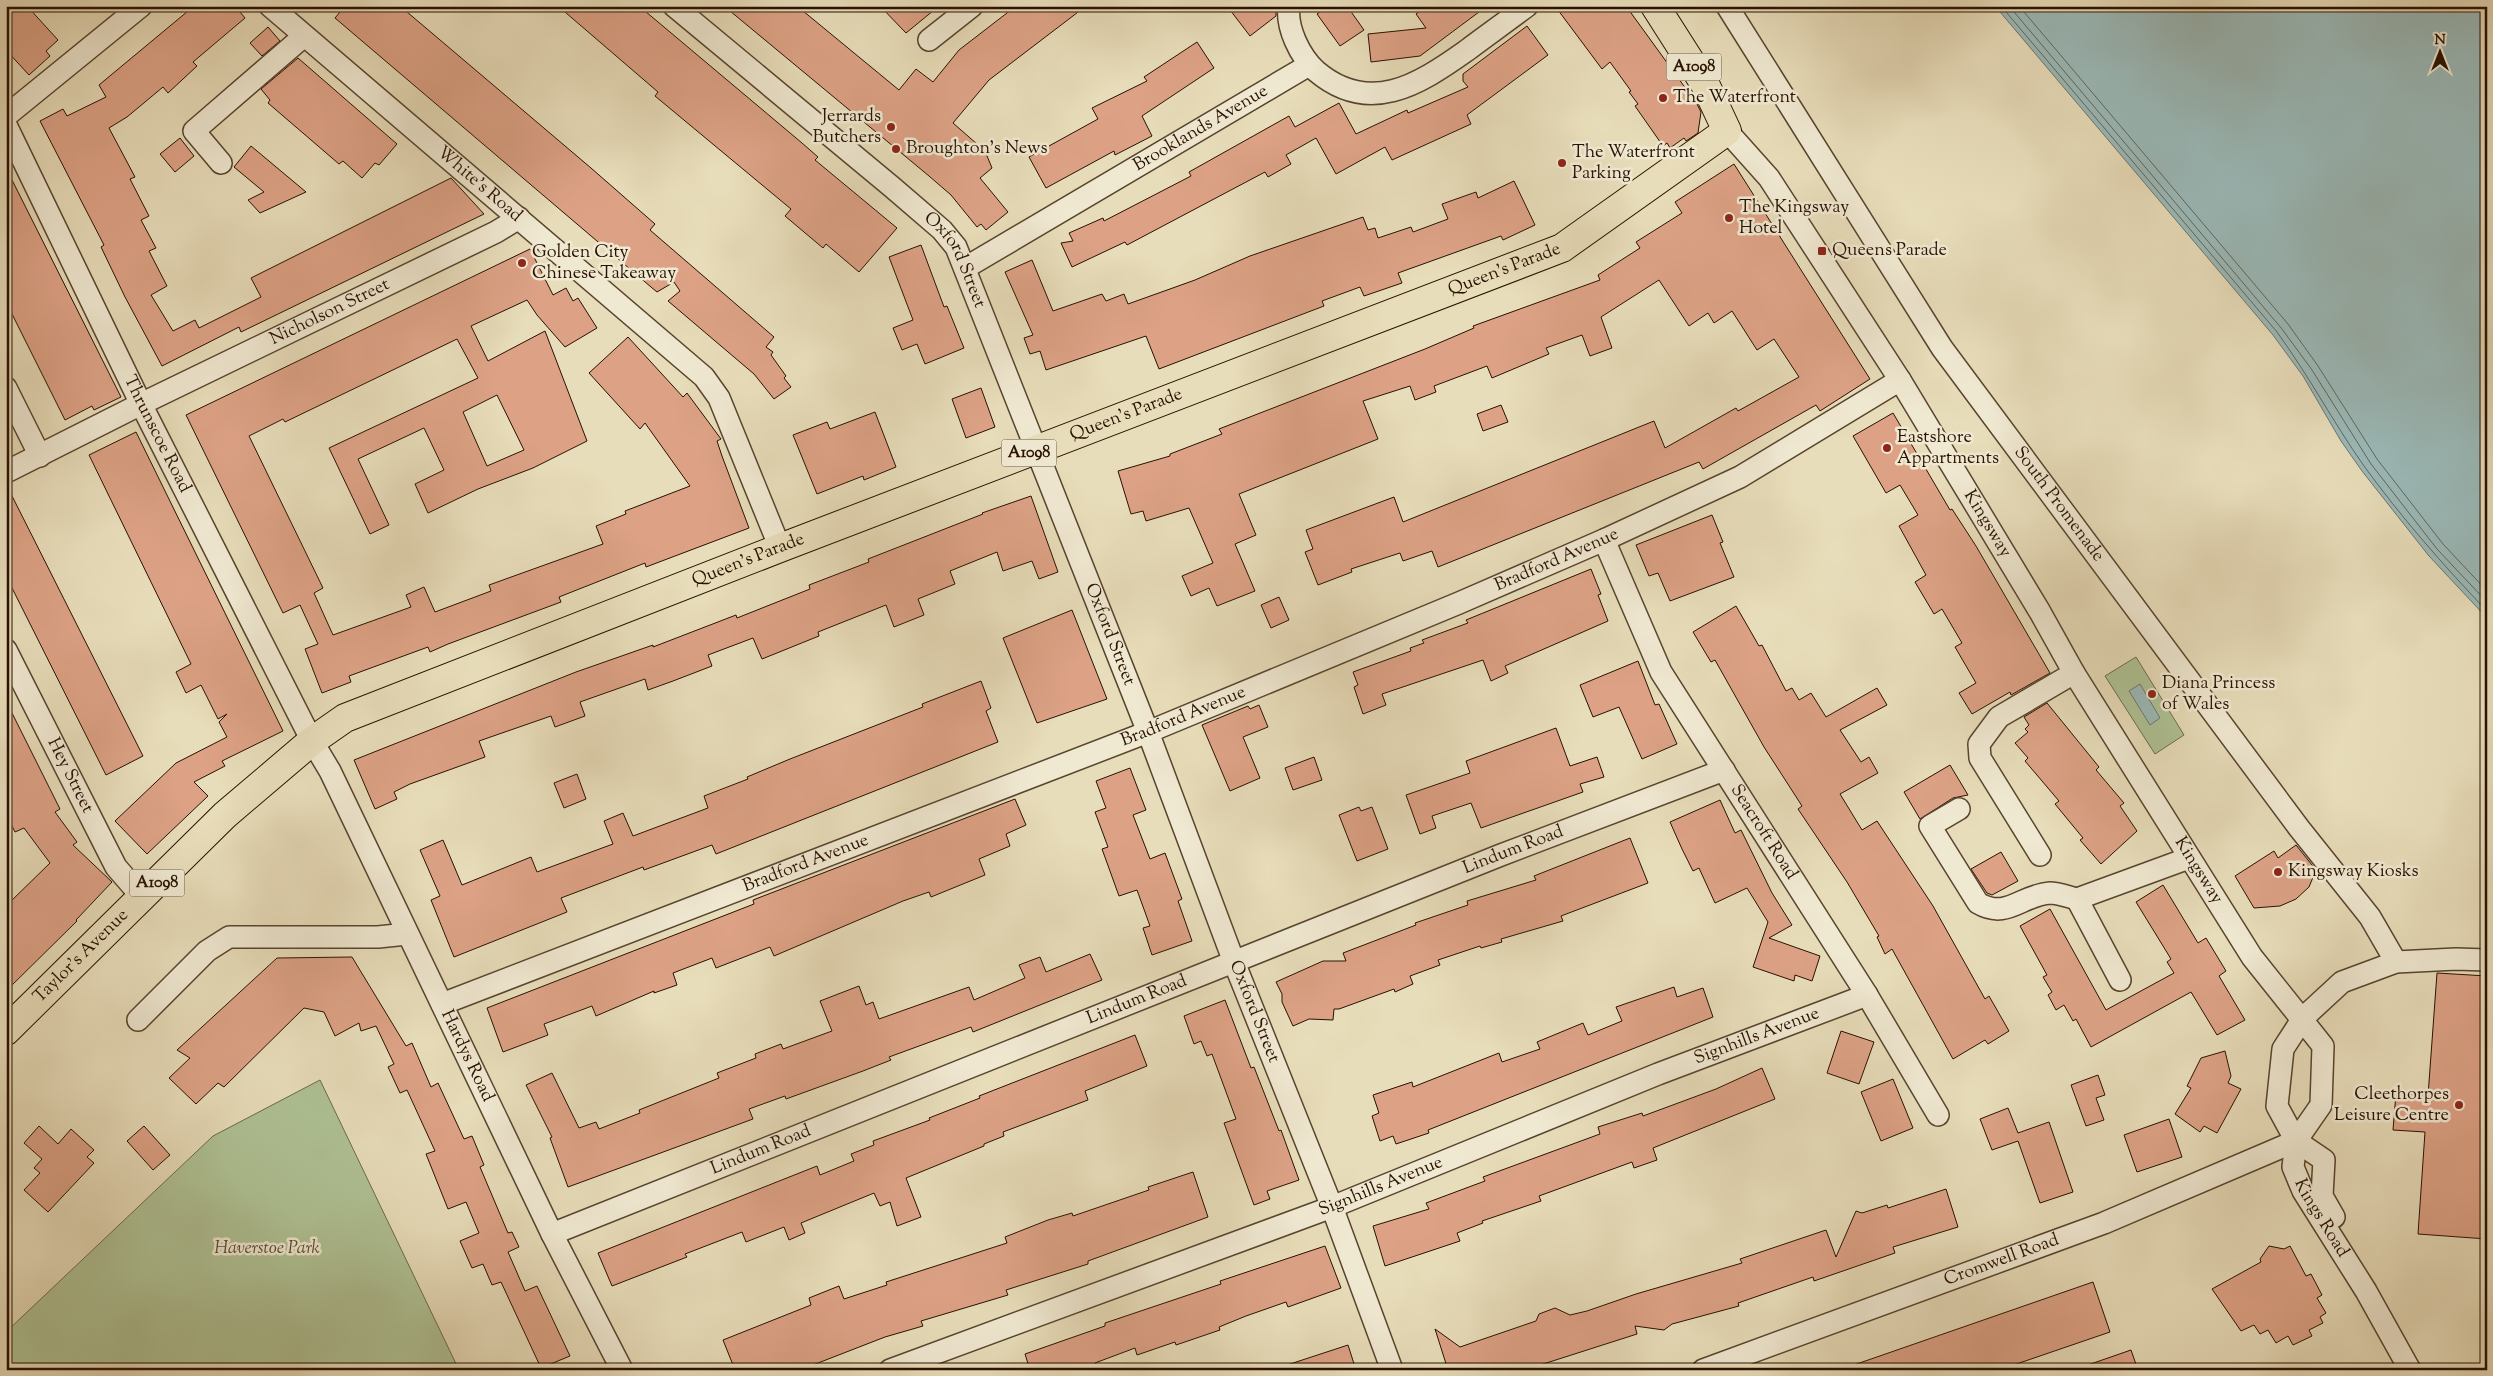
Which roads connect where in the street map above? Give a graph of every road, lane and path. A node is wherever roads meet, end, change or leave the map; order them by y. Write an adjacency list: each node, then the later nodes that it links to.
1 (141, 6): 12 (street)
2 (270, 6): 9 (street, White's Road)
3 (674, 6): 16 (street, Oxford Street)
4 (972, 6): 10 (street)
5 (1289, 6): 11 (street)
6 (1527, 6): 11 (street)
7 (1655, 6): 13 (main road, Kingsway / A1098)
8 (1727, 6): 38 (street, South Promenade)
9 (304, 36): 14 (street); 15 (street, White's Road)
10 (929, 40)
11 (1309, 65): 16 (street, Brooklands Avenue)
12 (7, 127): 19 (street, Thrunscoe Road)
13 (1727, 132): 17 (street, Kingsway); 20 (main road, Queen's Parade / A1098)
14 (221, 163)
15 (519, 218): 19 (street, Nicholson Street); 24 (street, White's Road)
16 (965, 268): 20 (street, Oxford Street)
17 (1900, 380): 23 (street, Bradford Avenue); 26 (street, Kingsway)
18 (6, 388): 21 (street)
19 (141, 404): 21 (street, Nicholson Street); 28 (street, Thrunscoe Road)
20 (1037, 450): 24 (main road, Queen's Parade / A1098); 27 (street, Oxford Street)
21 (40, 456): 22 (street, Nicholson Street)
22 (6, 472)
23 (1604, 540): 27 (street, Bradford Avenue); 29 (street, Seacroft Road)
24 (780, 548): 28 (main road, Queen's Parade / A1098)
25 (6, 650): 33 (street, Hey Street)
26 (2074, 673): 31 (street); 32 (street, Kingsway)
27 (1148, 732): 37 (street, Oxford Street); 41 (street, Bradford Avenue)
28 (312, 741): 33 (main road, Taylor's Avenue / A1098); 35 (street, Hardys Road)
29 (1724, 770): 37 (street, Lindum Road); 40 (street, Seacroft Road)
30 (1959, 809): 34 (street)
31 (2040, 855)
32 (2189, 858): 34 (street); 42 (street, Kingsway)
33 (142, 897): 44 (main road, Taylor's Avenue / A1098)
34 (2077, 899): 39 (street)
35 (407, 934): 41 (street, Hardys Road); 43 (street)
36 (2487, 960): 38 (street)
37 (1234, 962): 47 (street, Oxford Street); 48 (street, Lindum Road)
38 (2396, 962): 42 (street)
39 (2120, 980)
40 (1867, 995): 45 (street, Seacroft Road); 47 (street, Signhills Avenue)
41 (442, 1004): 48 (street, Hardys Road)
42 (2303, 1018): 46 (street); 46 (street, Kingsway)
43 (138, 1020)
44 (7, 1028)
45 (1938, 1115)
46 (2296, 1140): 52 (street, Cromwell Road); 53 (street, Kings Road); 54 (street, Kings Road)
47 (1332, 1206): 50 (street, Signhills Avenue); 51 (street, Oxford Street)
48 (552, 1234): 49 (street, Hardys Road)
49 (622, 1370)
50 (890, 1370)
51 (1392, 1370)
52 (1703, 1370)
53 (2410, 1370)
54 (2420, 1370)

